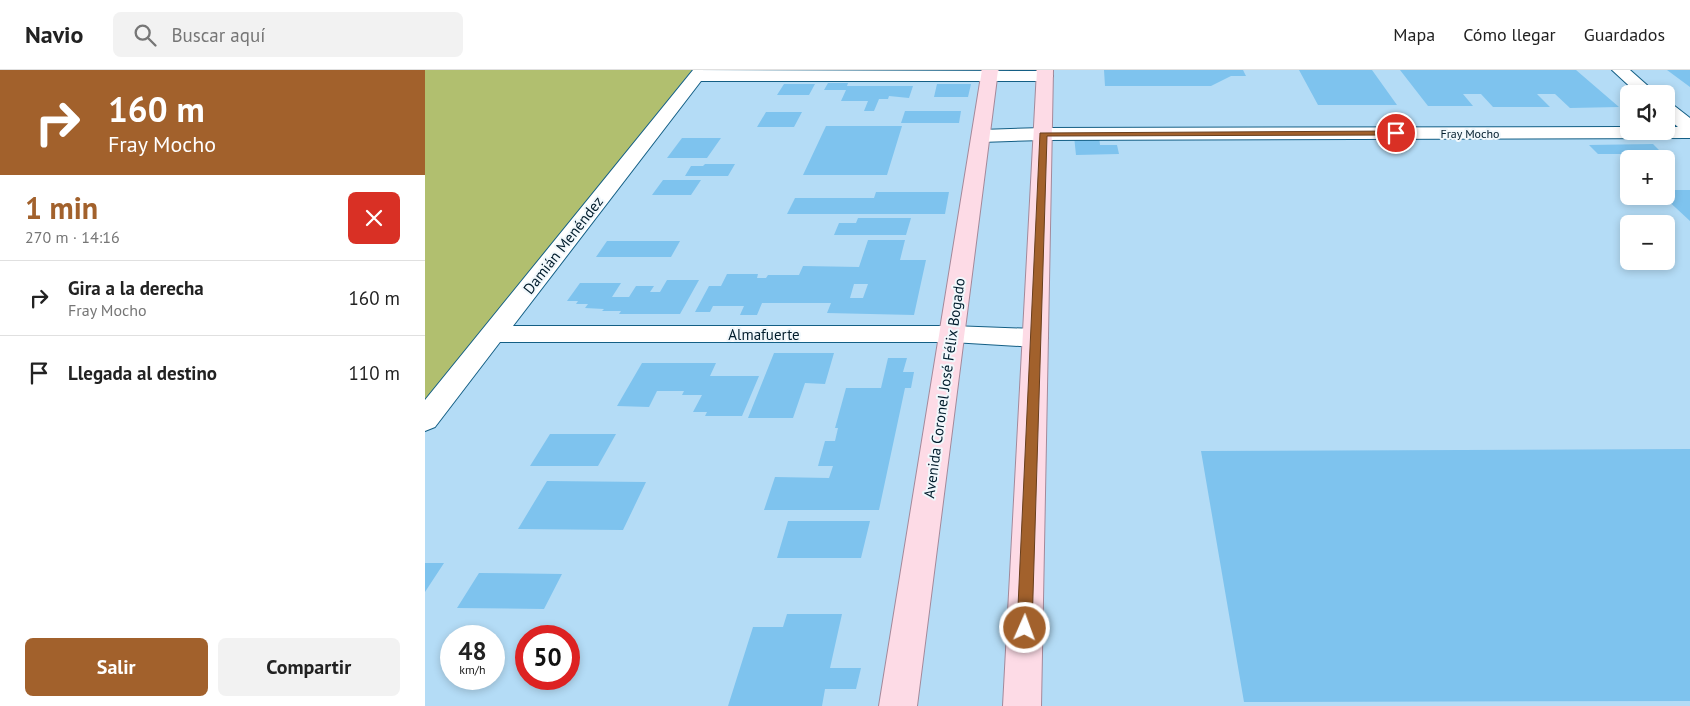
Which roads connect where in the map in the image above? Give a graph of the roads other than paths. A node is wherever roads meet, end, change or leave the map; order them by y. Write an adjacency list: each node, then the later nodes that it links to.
1 (1620, 70): 5 (street)
2 (699, 73): 3 (street); 11 (street, Damián Menéndez)
3 (990, 73): 4 (street); 10 (main road, Avenida Coronel José Félix Bogado)
4 (1045, 73): 9 (main road)
5 (1638, 85)
6 (1675, 115): 7 (street)
7 (1690, 127)
8 (1690, 132): 9 (street, Fray Mocho)
9 (1043, 134): 10 (street, Fray Mocho); 13 (main road)
10 (981, 136): 12 (main road, Avenida Coronel José Félix Bogado)
11 (493, 334): 12 (street, Almafuerte); 14 (street, Damián Menéndez)
12 (952, 334): 13 (street, Almafuerte); 15 (main road, Avenida Coronel José Félix Bogado)
13 (1035, 338): 16 (main road)
14 (425, 420)
15 (898, 706)
16 (1022, 706)

